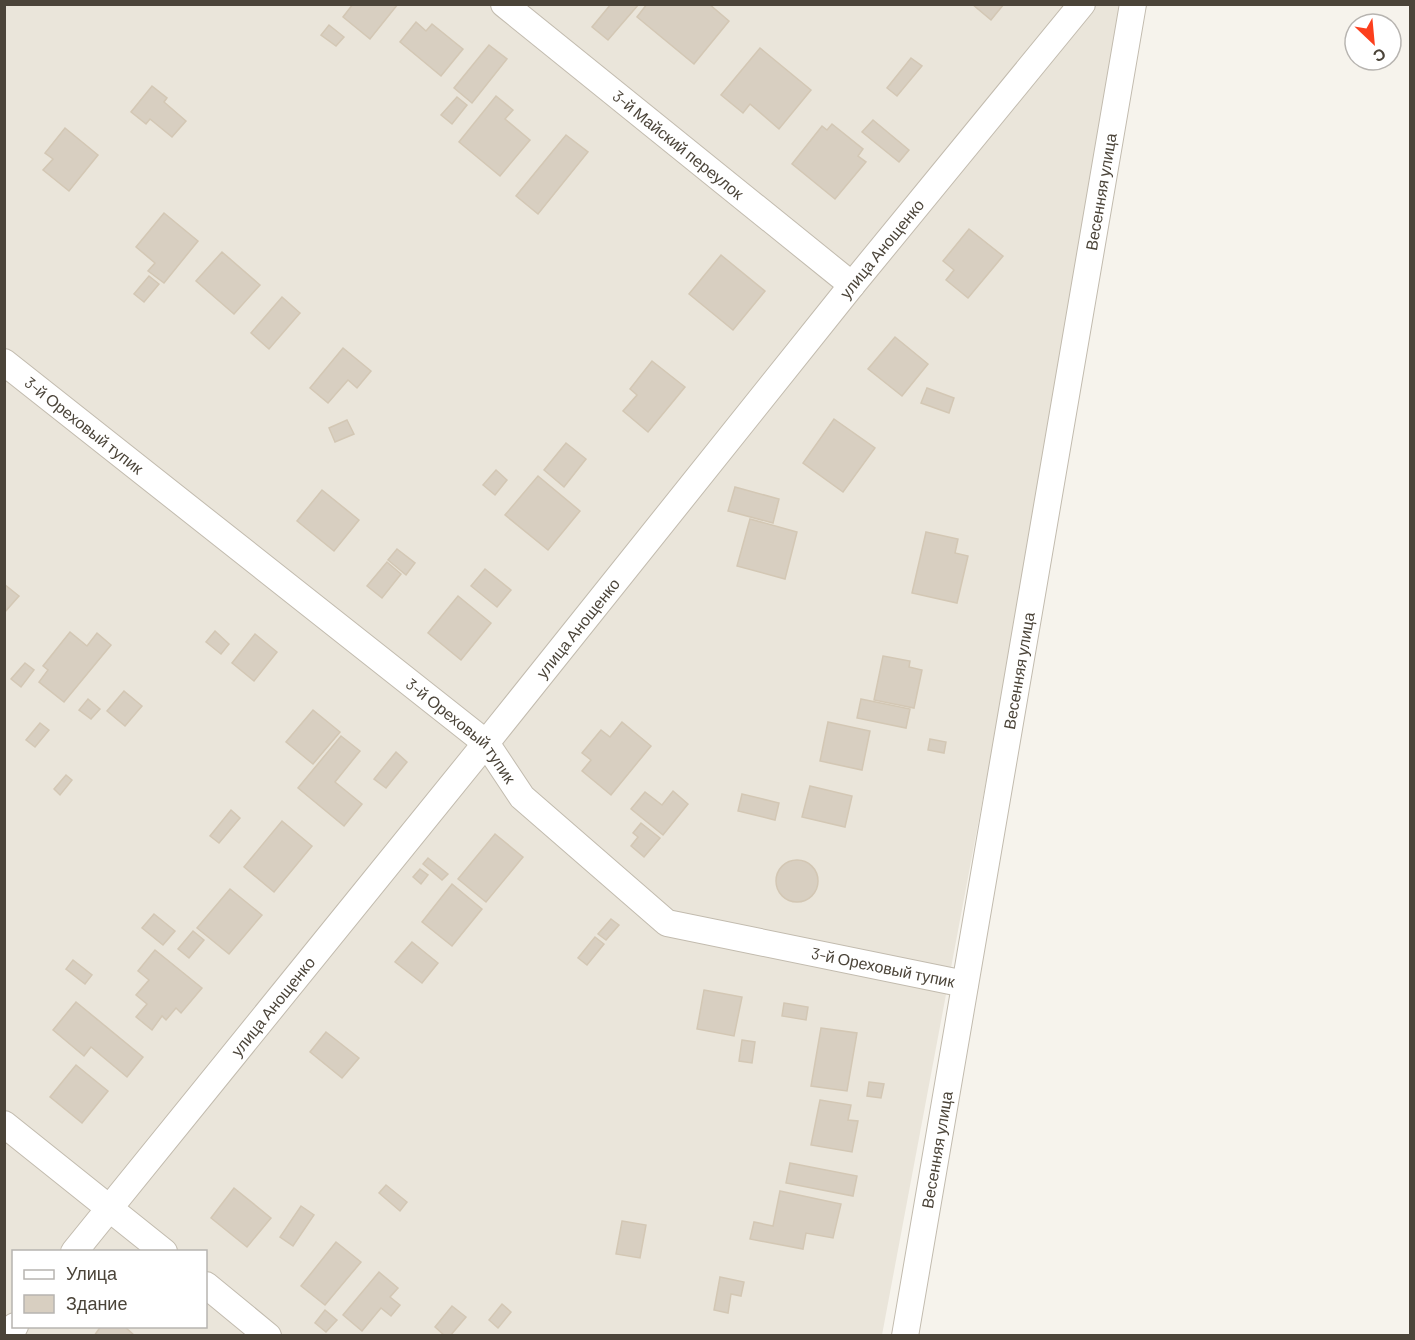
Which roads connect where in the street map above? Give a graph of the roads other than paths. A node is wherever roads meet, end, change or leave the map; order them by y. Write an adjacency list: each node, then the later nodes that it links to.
1 (504, 4): 4 (street, 3-й Майский переулок)
2 (1082, 4): 4 (street, улица Анощенко)
3 (1133, 4): 7 (street, Весенняя улица)
4 (852, 285): 6 (street, улица Анощенко)
5 (4, 362): 6 (street, 3-й Ореховый тупик)
6 (486, 743): 7 (street, 3-й Ореховый тупик); 9 (street, улица Анощенко)
7 (965, 984): 14 (street, Весенняя улица)
8 (4, 1124): 9 (street)
9 (108, 1207): 10 (street, улица Анощенко); 11 (street)
10 (75, 1250)
11 (163, 1250)
12 (207, 1286): 13 (street)
13 (268, 1335)
14 (905, 1335)

